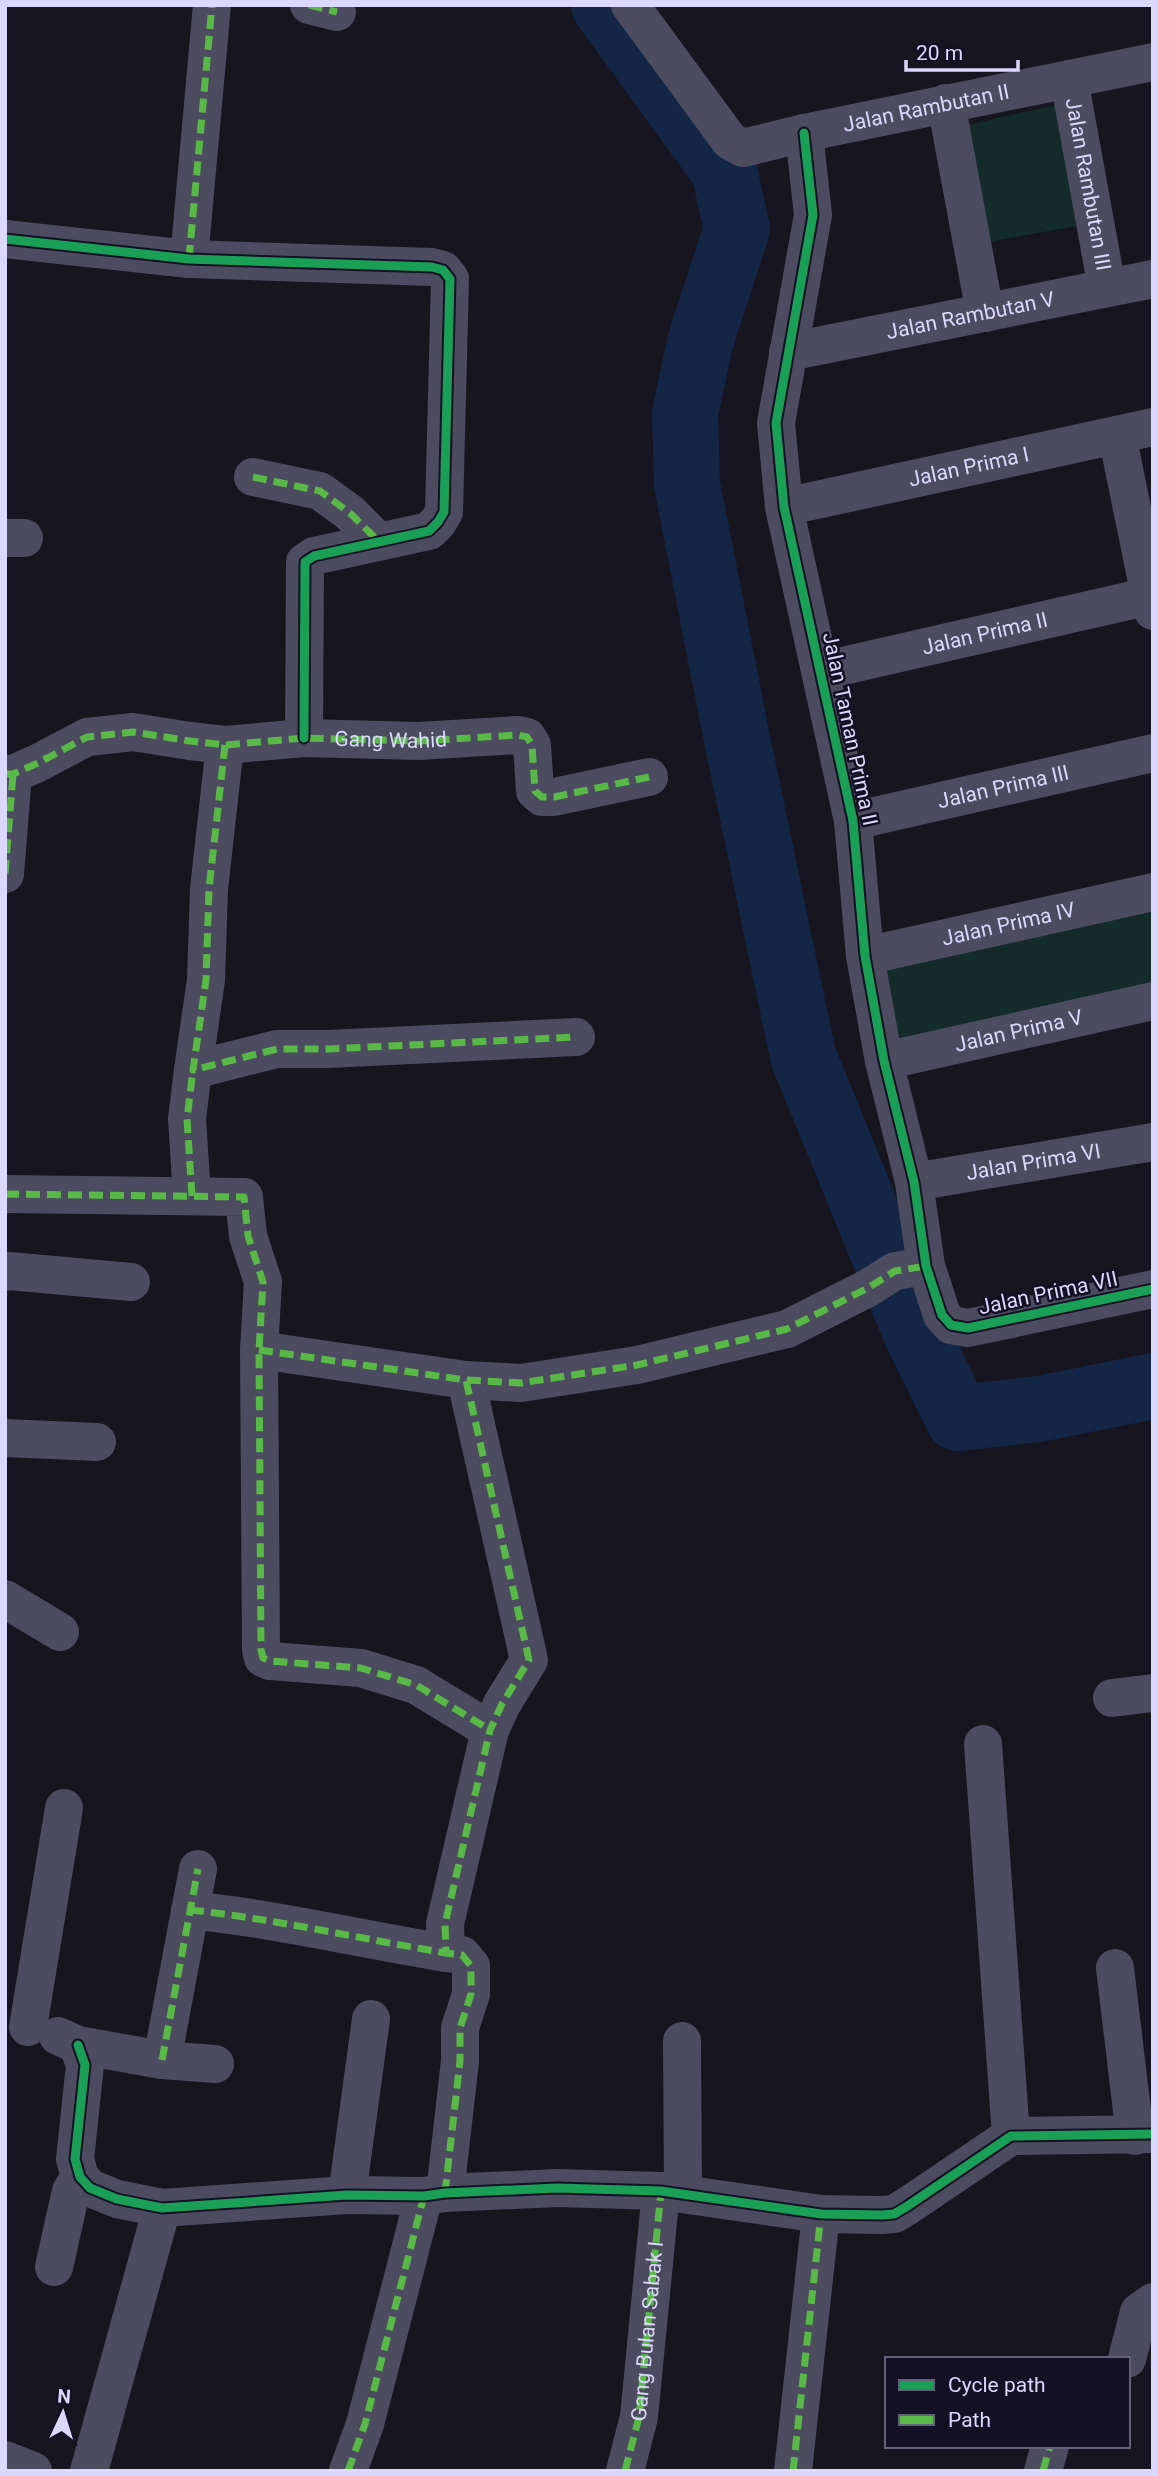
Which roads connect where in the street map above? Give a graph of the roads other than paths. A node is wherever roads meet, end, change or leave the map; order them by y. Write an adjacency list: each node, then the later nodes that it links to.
1 (212, 5): 8 (street)
2 (633, 6): 6 (street, Jalan Rambutan II)
3 (1153, 62): 4 (street, Jalan Rambutan II)
4 (1069, 79): 5 (street, Jalan Rambutan II); 10 (street, Jalan Rambutan III)
5 (946, 103): 6 (street, Jalan Rambutan II); 11 (street)
6 (804, 133): 12 (street, Jalan Taman Prima II)
7 (5, 239): 8 (street)
8 (189, 259): 16 (street)
9 (1153, 279): 10 (street, Jalan Rambutan V)
10 (1107, 288): 11 (street, Jalan Rambutan V)
11 (985, 313): 12 (street, Jalan Rambutan V)
12 (788, 352): 15 (street, Jalan Taman Prima II)
13 (1135, 431): 15 (street, Jalan Prima I); 17 (street)
14 (253, 477): 16 (street)
15 (784, 507): 18 (street, Jalan Taman Prima II)
16 (378, 541): 19 (street)
17 (1151, 603): 18 (street, Jalan Prima II)
18 (821, 671): 24 (street, Jalan Taman Prima II)
19 (304, 738): 20 (street, Gang Wahid); 23 (street, Gang Wahid)
20 (225, 745): 22 (street, Gang Wahid); 31 (street)
21 (1153, 752): 24 (street, Jalan Prima III)
22 (9, 774): 25 (street)
23 (649, 777)
24 (853, 821): 27 (street, Jalan Taman Prima II)
25 (5, 874)
26 (1153, 892): 27 (street, Jalan Prima IV)
27 (865, 956): 30 (street, Jalan Taman Prima II)
28 (1153, 1000): 30 (street, Jalan Prima V)
29 (576, 1037): 31 (street)
30 (884, 1060): 33 (street, Jalan Taman Prima II)
31 (194, 1070): 35 (street)
32 (1153, 1142): 33 (street, Jalan Prima VI)
33 (915, 1182): 37 (street, Jalan Taman Prima II)
34 (5, 1194): 35 (street)
35 (192, 1196): 41 (street)
36 (5, 1272): 38 (street)
37 (896, 1275): 40 (street, Jalan Taman Prima II); 42 (street)
38 (131, 1282)
39 (1153, 1289): 40 (street, Jalan Prima VII)
40 (951, 1325)
41 (259, 1350): 42 (street); 49 (street)
42 (466, 1380): 49 (street)
43 (5, 1438): 44 (street)
44 (97, 1442)
45 (5, 1599): 46 (street)
46 (60, 1632)
47 (1153, 1693): 48 (street)
48 (1112, 1699)
49 (490, 1730): 54 (street)
50 (984, 1744): 63 (street)
51 (64, 1808): 57 (street)
52 (198, 1869): 53 (street)
53 (190, 1910): 54 (street); 60 (street)
54 (446, 1953): 67 (street)
55 (1115, 1968): 62 (street)
56 (370, 2019): 66 (street)
57 (17, 2025): 59 (street)
58 (682, 2041): 65 (street, Gang Bulan Sabak I)
59 (78, 2045): 60 (street); 64 (street)
60 (162, 2060): 61 (street)
61 (215, 2064)
62 (1144, 2135): 63 (street)
63 (1011, 2136): 69 (street)
64 (80, 2177): 68 (street); 70 (street)
65 (672, 2192): 67 (street); 69 (street); 78 (street, Gang Bulan Sabak I)
66 (347, 2195): 67 (street); 68 (street)
67 (435, 2195): 77 (street)
68 (162, 2208): 76 (street)
69 (821, 2214): 79 (street)
70 (54, 2267)
71 (1153, 2302): 72 (street)
72 (1128, 2357)
73 (1049, 2448): 80 (street)
74 (5, 2460): 75 (street)
75 (33, 2471)
76 (89, 2471)
77 (348, 2471)
78 (625, 2471)
79 (793, 2471)
80 (1043, 2471)

